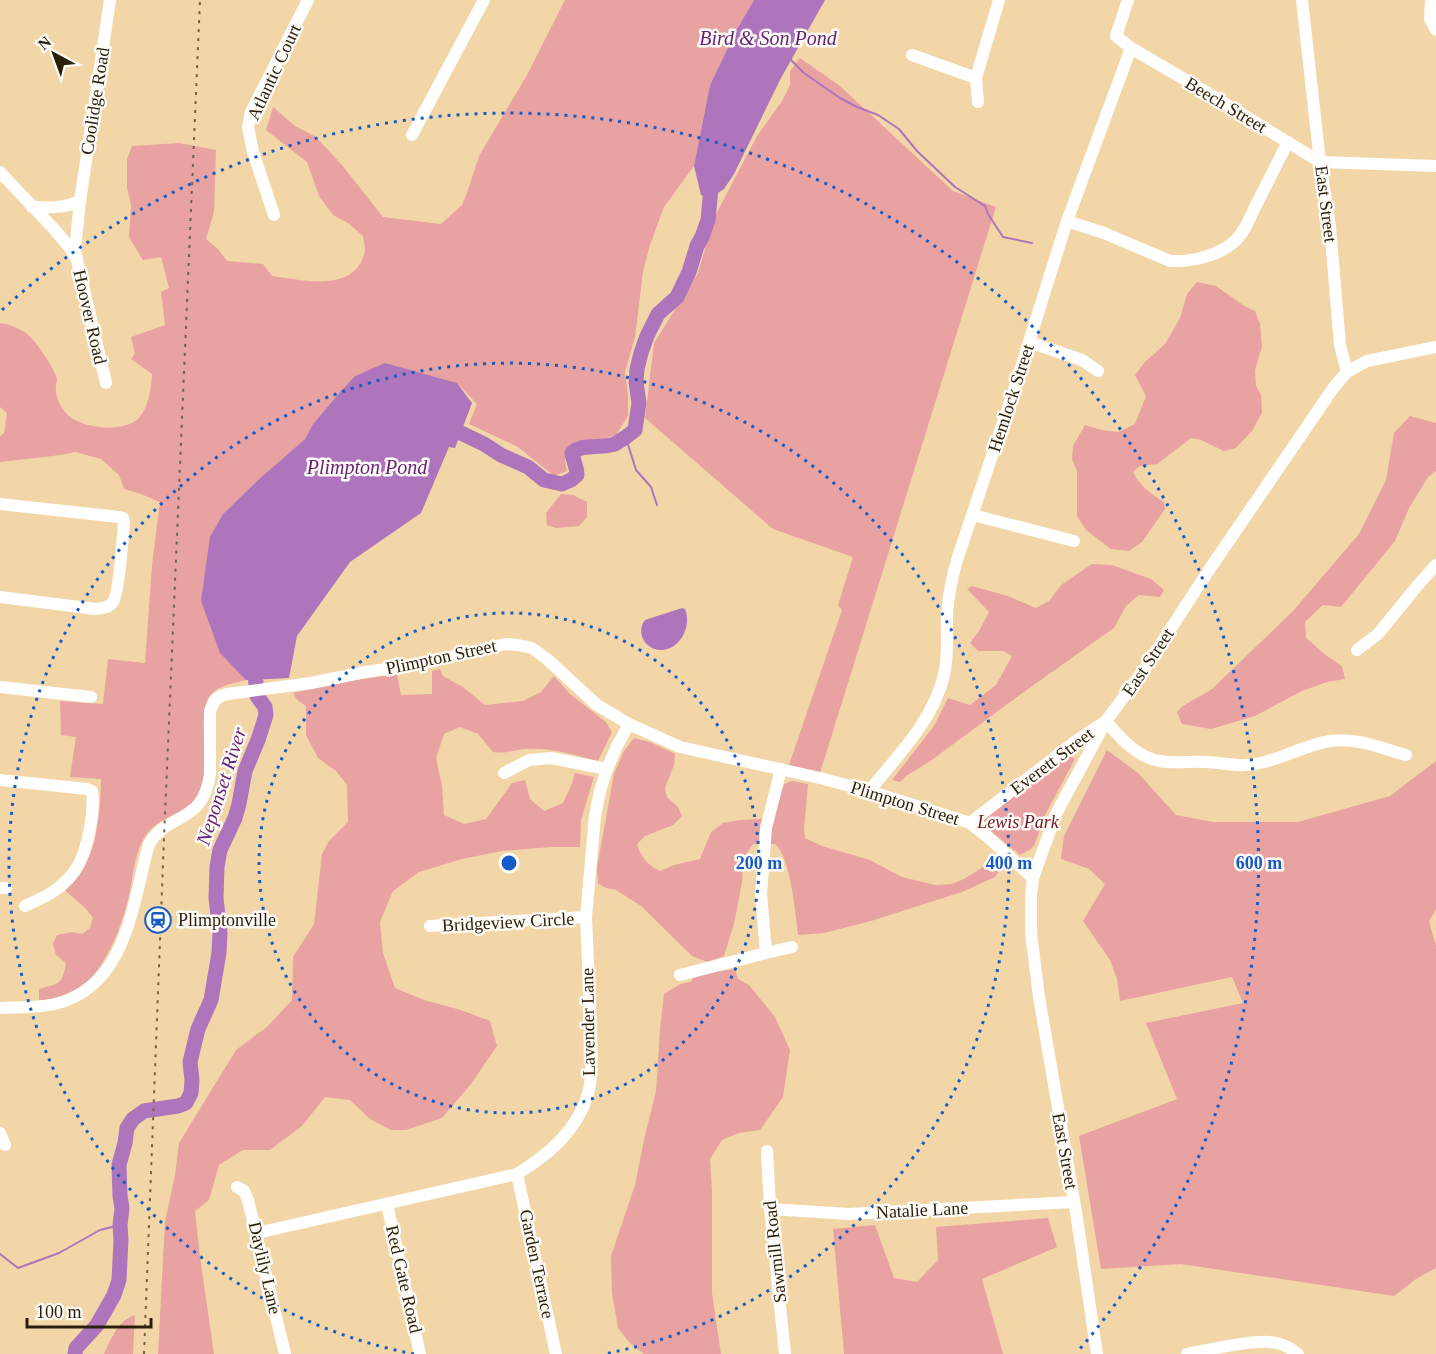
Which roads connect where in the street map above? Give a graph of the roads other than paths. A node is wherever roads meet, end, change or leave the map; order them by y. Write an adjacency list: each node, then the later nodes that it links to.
1 (110, 0): 18 (street, Coolidge Road)
2 (308, 0): 20 (street, Atlantic Court)
3 (484, 0): 13 (street)
4 (999, 0): 11 (street)
5 (1128, 0): 9 (street)
6 (1302, 0): 15 (street, East Street)
7 (1431, 0): 8 (street)
8 (1436, 30)
9 (1131, 48): 14 (street, Beech Street); 21 (street, Hemlock Street)
10 (912, 55): 11 (street)
11 (976, 78): 12 (street)
12 (978, 102)
13 (412, 135)
14 (1288, 142): 15 (street, Beech Street); 21 (street)
15 (1320, 162): 16 (street); 26 (street, East Street)
16 (1436, 166)
17 (0, 172): 19 (street, Hoover Road)
18 (80, 201): 19 (street); 22 (street, Coolidge Road)
19 (32, 207): 22 (street, Hoover Road)
20 (274, 215)
21 (1067, 221): 23 (street, Hemlock Street)
22 (77, 260): 27 (street, Hoover Road)
23 (1029, 342): 25 (street); 29 (street, Hemlock Street)
24 (1436, 347): 26 (street)
25 (1098, 371)
26 (1347, 372): 36 (street, East Street)
27 (106, 383)
28 (0, 504): 32 (street)
29 (973, 515): 30 (street); 43 (street, Hemlock Street)
30 (1074, 542)
31 (1436, 565): 33 (street)
32 (0, 597)
33 (1357, 650)
34 (0, 687): 35 (street)
35 (91, 697)
36 (1106, 722): 38 (street); 44 (street, Everett Street); 45 (street, East Street)
37 (629, 724): 39 (street, Lavender Lane); 40 (street, Plimpton Street); 52 (street, Plimpton Street)
38 (1406, 755)
39 (607, 769): 41 (street); 47 (street, Lavender Lane)
40 (781, 769): 43 (street, Plimpton Street); 50 (street)
41 (504, 772)
42 (0, 780): 46 (street)
43 (869, 791): 44 (street, Plimpton Street)
44 (970, 823): 45 (street, Plimpton Street)
45 (1033, 878): 56 (street, East Street)
46 (25, 906)
47 (586, 917): 48 (street, Bridgeview Circle); 54 (street, Lavender Lane)
48 (430, 926)
49 (792, 947): 50 (street)
50 (766, 953): 51 (street)
51 (680, 975)
52 (0, 1008)
53 (767, 1151): 58 (street, Sawmill Road)
54 (517, 1174): 57 (street, Lavender Lane); 62 (street, Garden Terrace)
55 (237, 1187): 59 (street, Daylily Lane)
56 (1074, 1202): 58 (street, Natalie Lane); 64 (street, East Street)
57 (387, 1204): 59 (street, Lavender Lane); 61 (street, Red Gate Road)
58 (770, 1209): 63 (street, Sawmill Road)
59 (256, 1233): 60 (street, Daylily Lane)
60 (285, 1354)
61 (420, 1354)
62 (556, 1354)
63 (786, 1354)
64 (1097, 1354)
65 (1187, 1354): 66 (street)
66 (1299, 1354)

